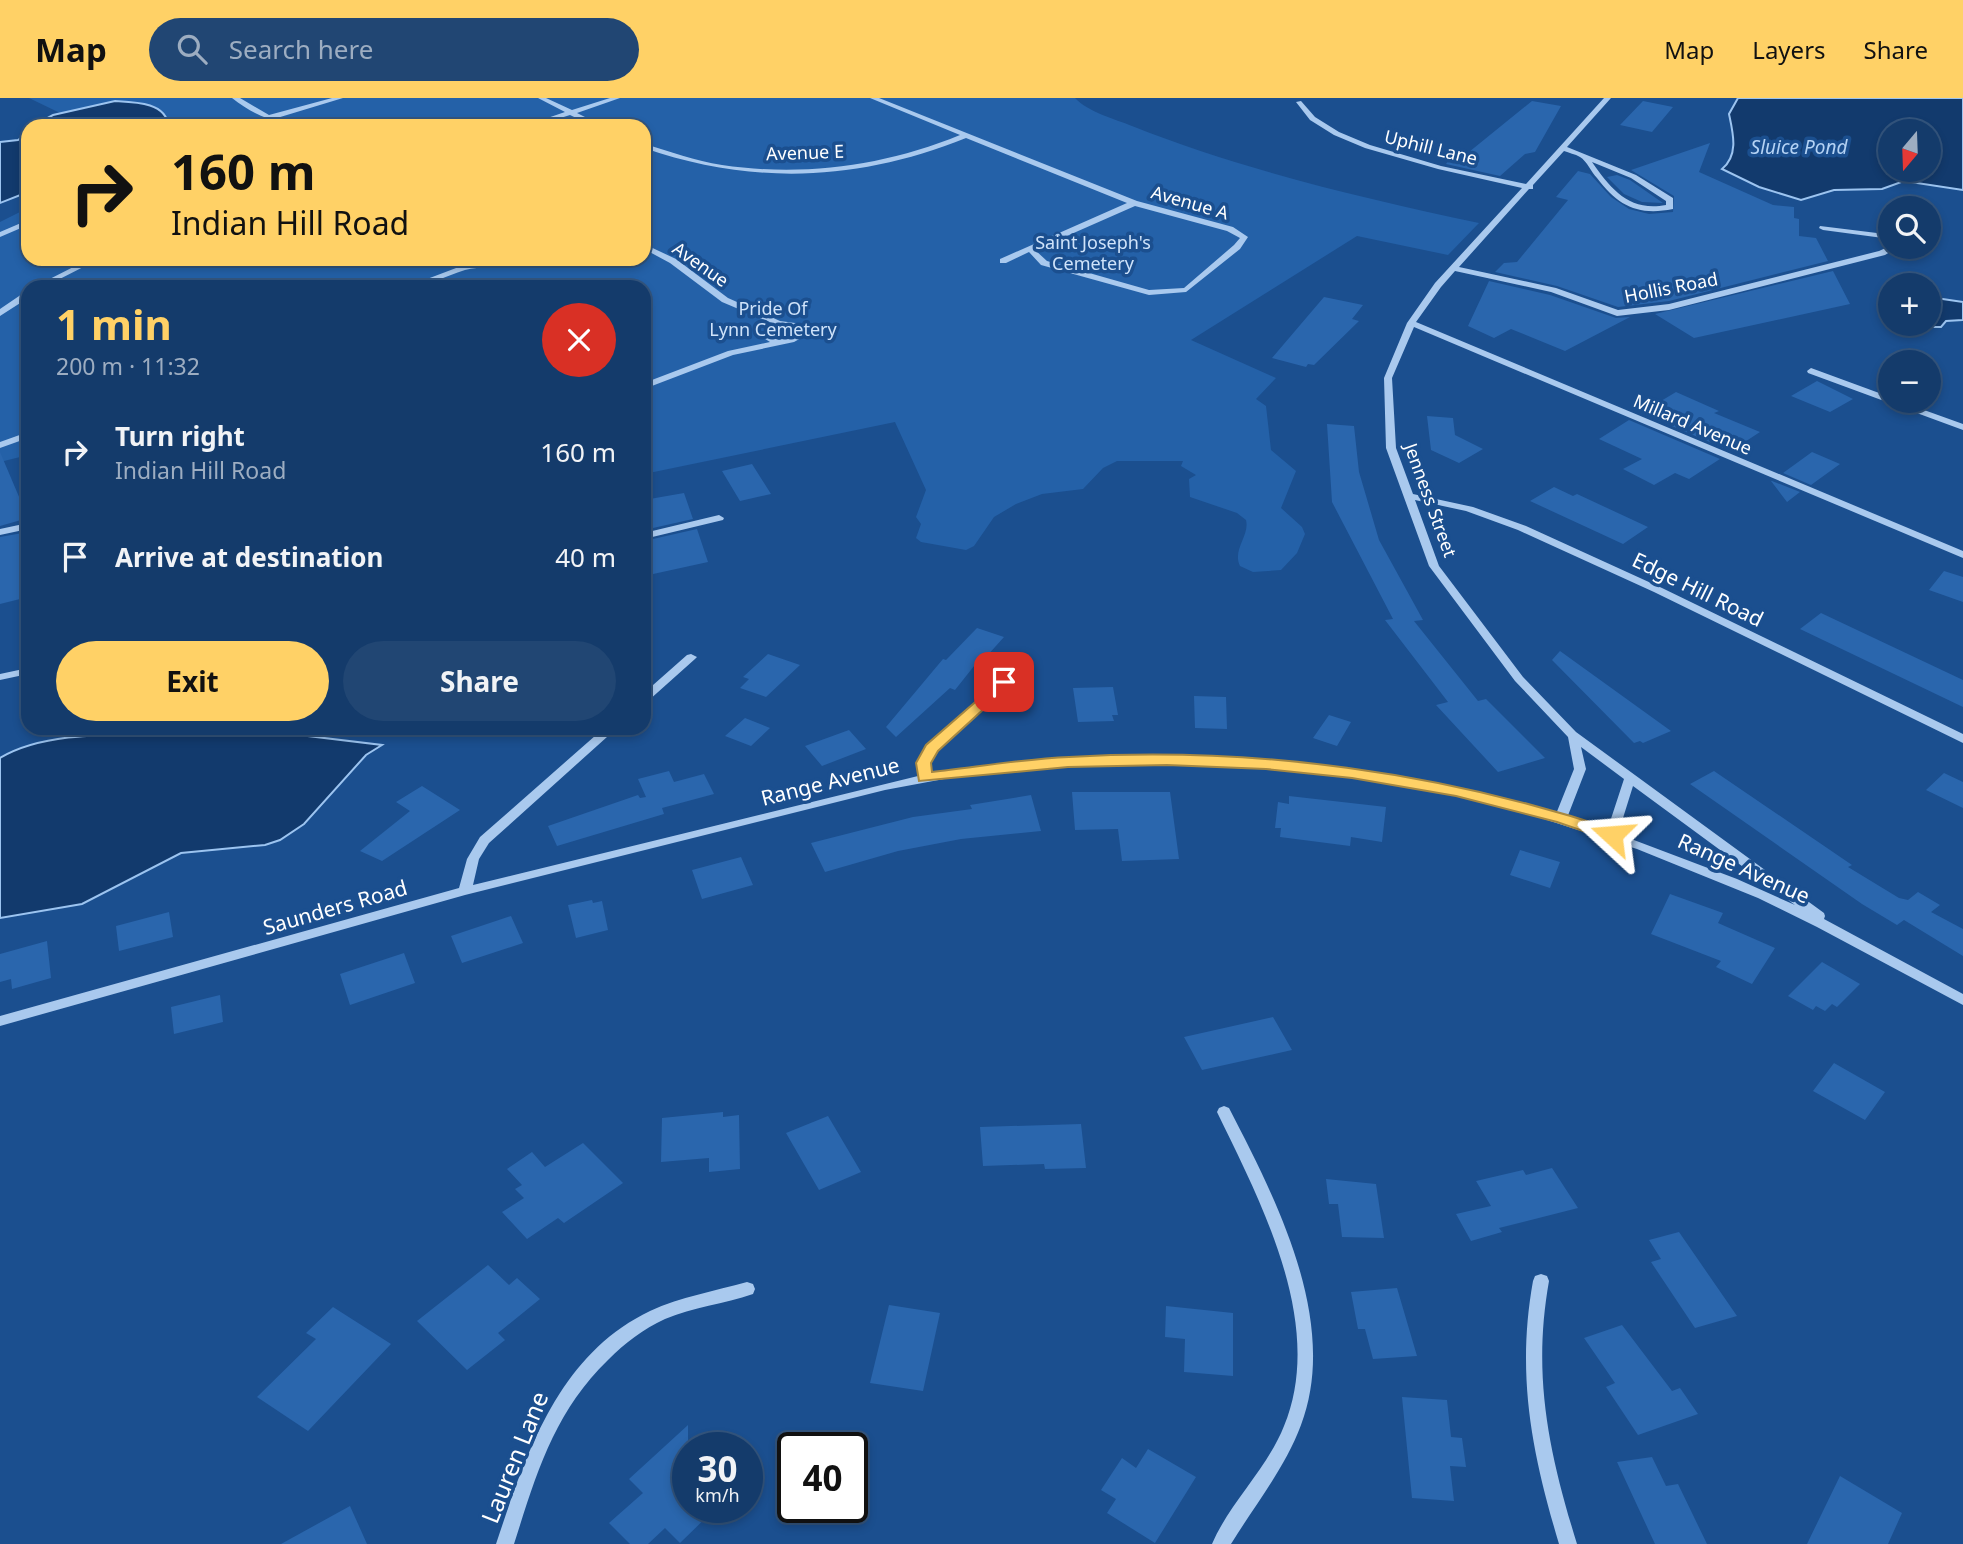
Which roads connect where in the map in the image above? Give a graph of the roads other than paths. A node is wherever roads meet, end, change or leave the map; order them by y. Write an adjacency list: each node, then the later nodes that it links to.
1 (235, 98): 9 (street)
2 (340, 98): 9 (street)
3 (541, 98): 8 (street)
4 (617, 98): 8 (street)
5 (873, 98): 13 (street, Avenue A)
6 (1608, 98): 15 (street, Jenness Street)
7 (1298, 102): 17 (street, Uphill Lane)
8 (571, 112): 11 (street); 12 (street)
9 (268, 118): 10 (street)
10 (273, 119)
11 (550, 119)
12 (586, 119)
13 (965, 136): 14 (street, Avenue E); 18 (street, Avenue A)
14 (651, 148)
15 (1564, 148): 16 (street); 17 (street, Jenness Street)
16 (1585, 157): 16 (street)
17 (1530, 187): 29 (street, Jenness Street)
18 (1134, 203): 24 (street, Avenue A); 24 (street, Avenue A)
19 (21, 225): 21 (street)
20 (1823, 228): 22 (street)
21 (0, 235)
22 (1878, 235)
23 (651, 250): 34 (street, Avenue)
24 (1031, 250): 26 (street, Avenue A)
25 (1878, 254): 29 (street, Hollis Road)
26 (1003, 261)
27 (81, 266): 30 (street)
28 (462, 266): 31 (street)
29 (1454, 268): 35 (street, Jenness Street)
30 (52, 280)
31 (427, 280)
32 (21, 299): 33 (street)
33 (0, 313)
34 (778, 323): 36 (street); 36 (street, Avenue)
35 (1411, 323): 44 (street, Jenness Street); 49 (street, Millard Avenue)
36 (777, 342): 38 (street, Avenue)
37 (1811, 371): 39 (street)
38 (651, 383)
39 (1878, 396)
40 (1924, 413): 41 (street)
41 (1963, 427)
42 (21, 438): 43 (street)
43 (0, 445)
44 (1408, 496): 56 (street, Jenness Street); 57 (street, Edge Hill Road)
45 (719, 518): 48 (street)
46 (21, 528): 47 (street)
47 (0, 532)
48 (651, 534)
49 (1963, 555)
50 (691, 657): 54 (street)
51 (1024, 664): 58 (street)
52 (21, 672): 53 (street)
53 (0, 677)
54 (651, 693)
55 (603, 735): 62 (street)
56 (1572, 735): 59 (street, Jenness Street); 60 (street)
57 (1963, 739)
58 (924, 778): 60 (street, Range Avenue); 62 (street, Range Avenue)
59 (1629, 780): 61 (street); 63 (street, Jenness Street)
60 (1561, 818): 61 (street, Range Avenue)
61 (1612, 835): 63 (street, Range Avenue)
62 (465, 891): 65 (street, Saunders Road)
63 (1847, 936): 64 (street, Range Avenue)
64 (1963, 1000)
65 (0, 1021)
66 (1224, 1112): 70 (street)
67 (1541, 1281): 71 (street)
68 (747, 1289): 69 (street, Lauren Lane)
69 (505, 1544)
70 (1221, 1544)
71 (1568, 1544)

